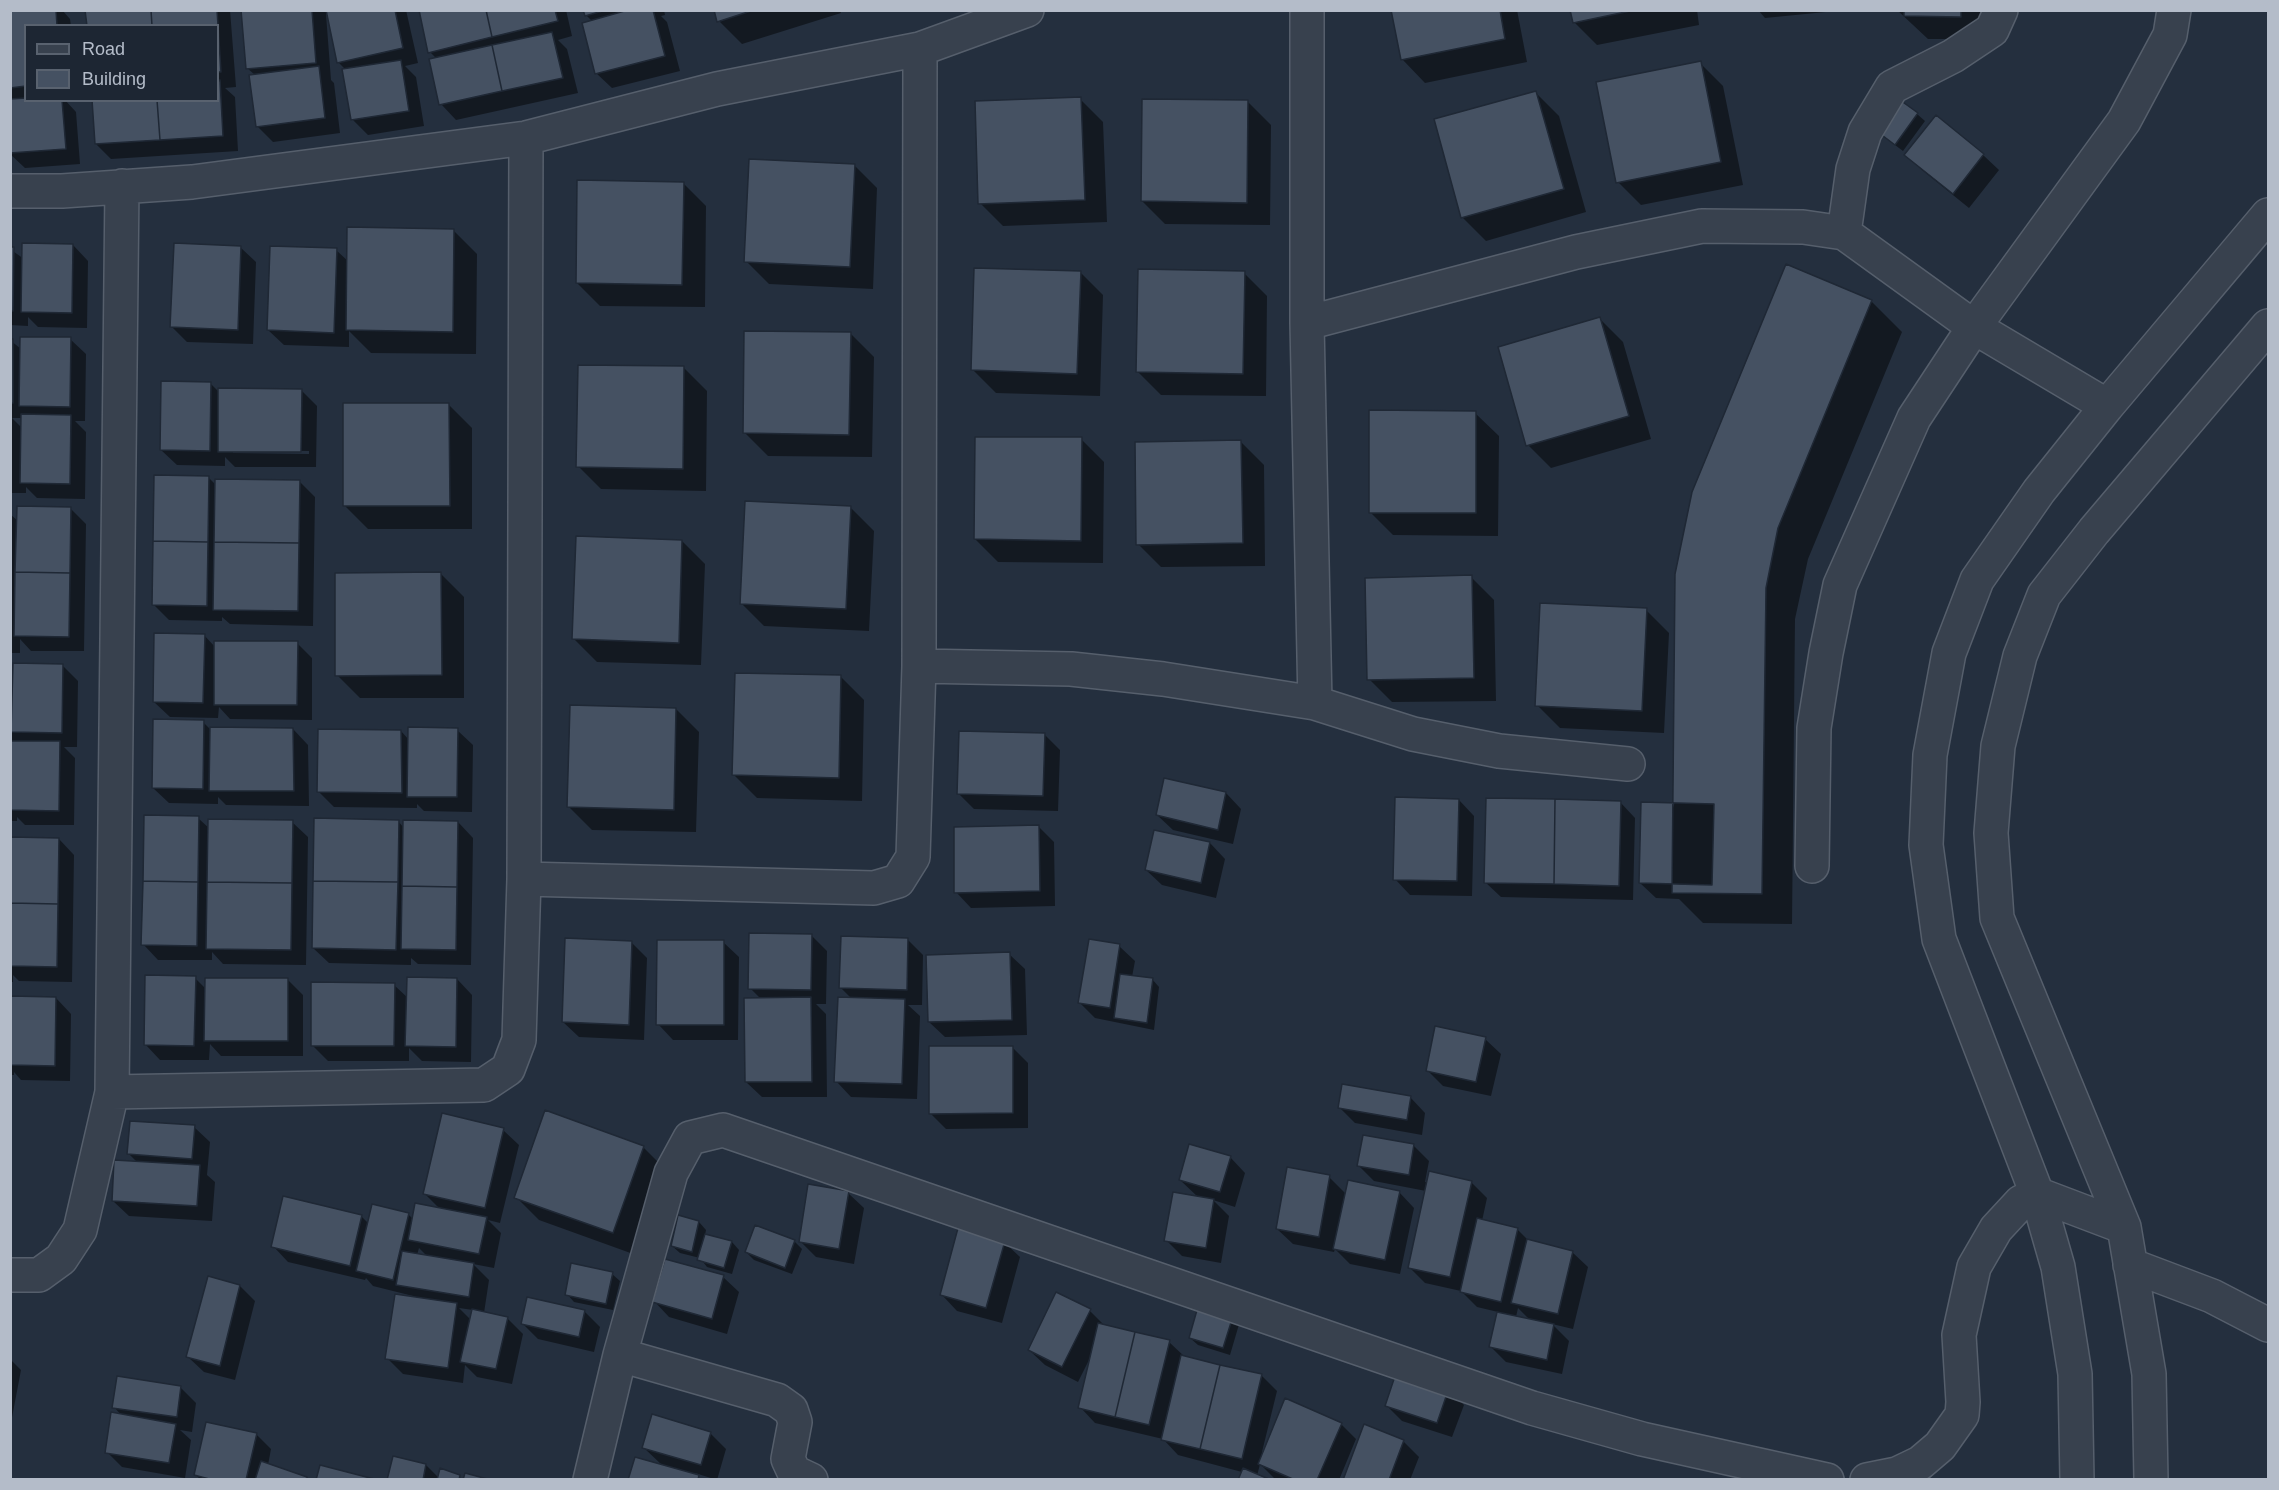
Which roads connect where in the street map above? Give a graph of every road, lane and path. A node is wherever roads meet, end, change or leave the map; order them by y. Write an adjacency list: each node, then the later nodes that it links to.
1 (1027, 10): 5 (street)
2 (1307, 10): 11 (street)
3 (2001, 10): 10 (street)
4 (2174, 10): 13 (street)
5 (920, 49): 6 (street); 15 (street)
6 (525, 138): 7 (street); 19 (street)
7 (122, 186): 8 (street); 20 (street)
8 (10, 191)
9 (2268, 215): 14 (street)
10 (1844, 233): 11 (street); 13 (street)
11 (1307, 323): 16 (street)
12 (2268, 326): 22 (street)
13 (1974, 327): 14 (street); 18 (street)
14 (2107, 406): 21 (street)
15 (919, 666): 16 (street); 19 (street)
16 (1315, 703): 17 (street)
17 (1628, 764)
18 (1812, 866)
19 (525, 879): 20 (street)
20 (112, 1092): 24 (street)
21 (2037, 1194): 22 (street); 30 (street); 31 (street)
22 (2124, 1227): 23 (street)
23 (2130, 1265): 25 (street); 32 (street)
24 (10, 1275)
25 (2268, 1325)
26 (620, 1355): 27 (street); 28 (street); 29 (street)
27 (590, 1479)
28 (811, 1479)
29 (1827, 1479)
30 (1867, 1479)
31 (2077, 1479)
32 (2151, 1479)

